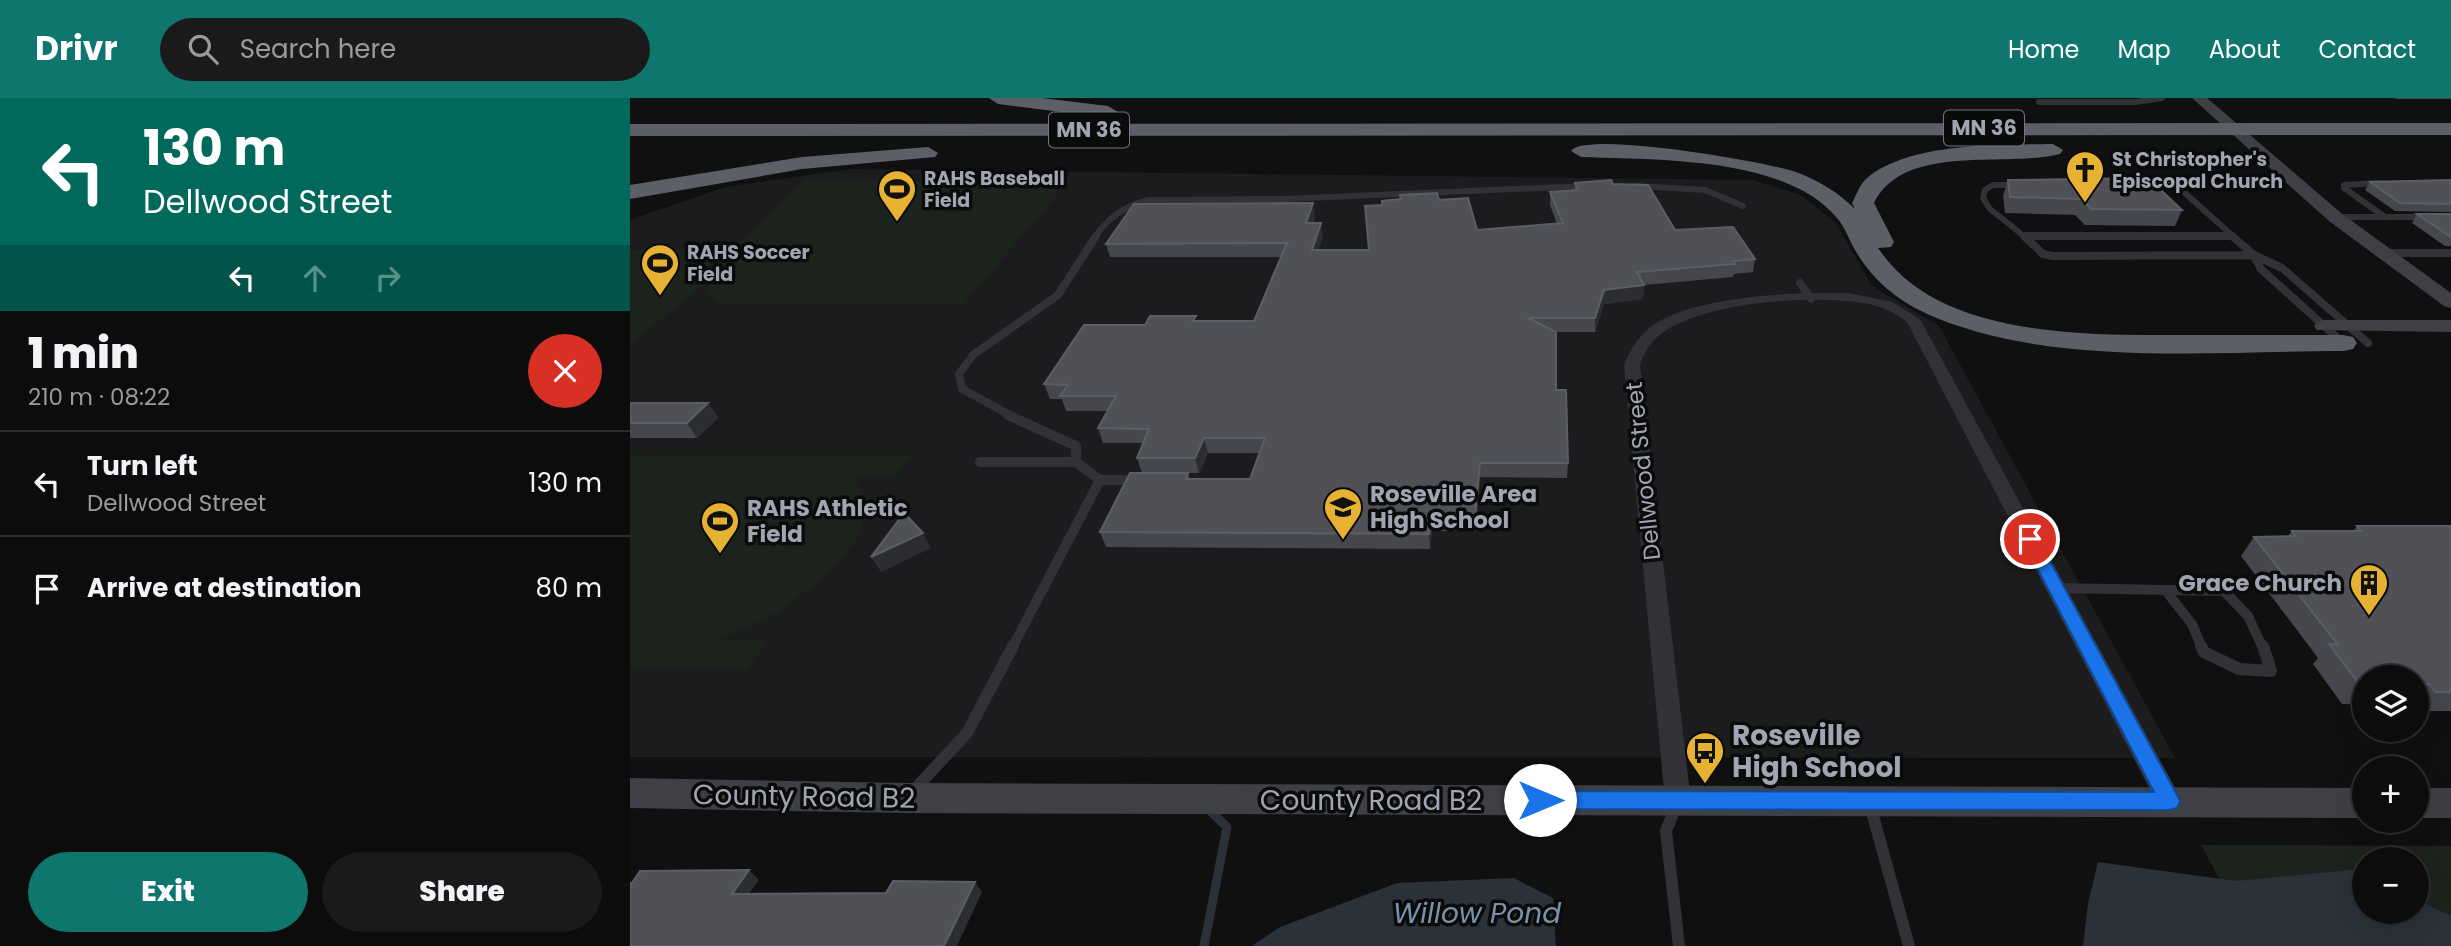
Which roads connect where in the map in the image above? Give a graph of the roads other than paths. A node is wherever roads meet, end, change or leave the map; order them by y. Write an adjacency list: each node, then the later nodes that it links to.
1 (998, 98): 6 (highway)
2 (2162, 98): 4 (lane)
3 (2199, 98): 15 (street)
4 (2039, 102)
5 (2451, 128): 6 (highway, MN 36)
6 (1549, 129): 7 (highway, MN 36)
7 (630, 130)
8 (630, 148): 10 (highway, MN 36)
9 (1529, 148): 10 (highway, MN 36); 11 (highway, MN 36); 33 (highway)
10 (1045, 149): 13 (highway)
11 (2086, 149): 12 (highway, MN 36); 33 (highway)
12 (2289, 150)
13 (979, 151)
14 (952, 152): 21 (highway)
15 (2270, 161): 23 (street)
16 (2395, 183): 24 (lane)
17 (2034, 184): 26 (lane)
18 (2137, 185): 27 (lane)
19 (1598, 186): 36 (lane)
20 (1621, 186): 22 (lane)
21 (630, 192)
22 (1743, 206)
23 (2335, 217): 24 (lane); 28 (street)
24 (2385, 217): 25 (lane)
25 (2451, 217)
26 (2024, 236): 27 (lane); 30 (lane)
27 (2232, 236): 30 (lane)
28 (2383, 253): 29 (lane); 31 (street)
29 (2451, 253)
30 (2254, 256): 33 (lane); 33 (lane)
31 (2451, 302)
32 (2451, 326): 33 (street)
33 (2338, 332): 34 (street)
34 (2451, 344)
35 (980, 462): 36 (lane)
36 (1076, 462): 37 (lane)
37 (1100, 480): 38 (lane); 42 (lane)
38 (1152, 480)
39 (2056, 588): 40 (lane); 43 (street, Dellwood Street); 45 (street, Dellwood Street)
40 (2166, 591): 40 (lane)
41 (630, 793): 42 (street, County Road B2)
42 (906, 798): 43 (street, County Road B2)
43 (1678, 801): 44 (street, County Road B2); 49 (lane)
44 (1869, 801): 45 (street, County Road B2); 50 (lane)
45 (2169, 801): 46 (street, County Road B2)
46 (2352, 803)
47 (2429, 803): 48 (street)
48 (2451, 803)
49 (1679, 946)
50 (1909, 946)

